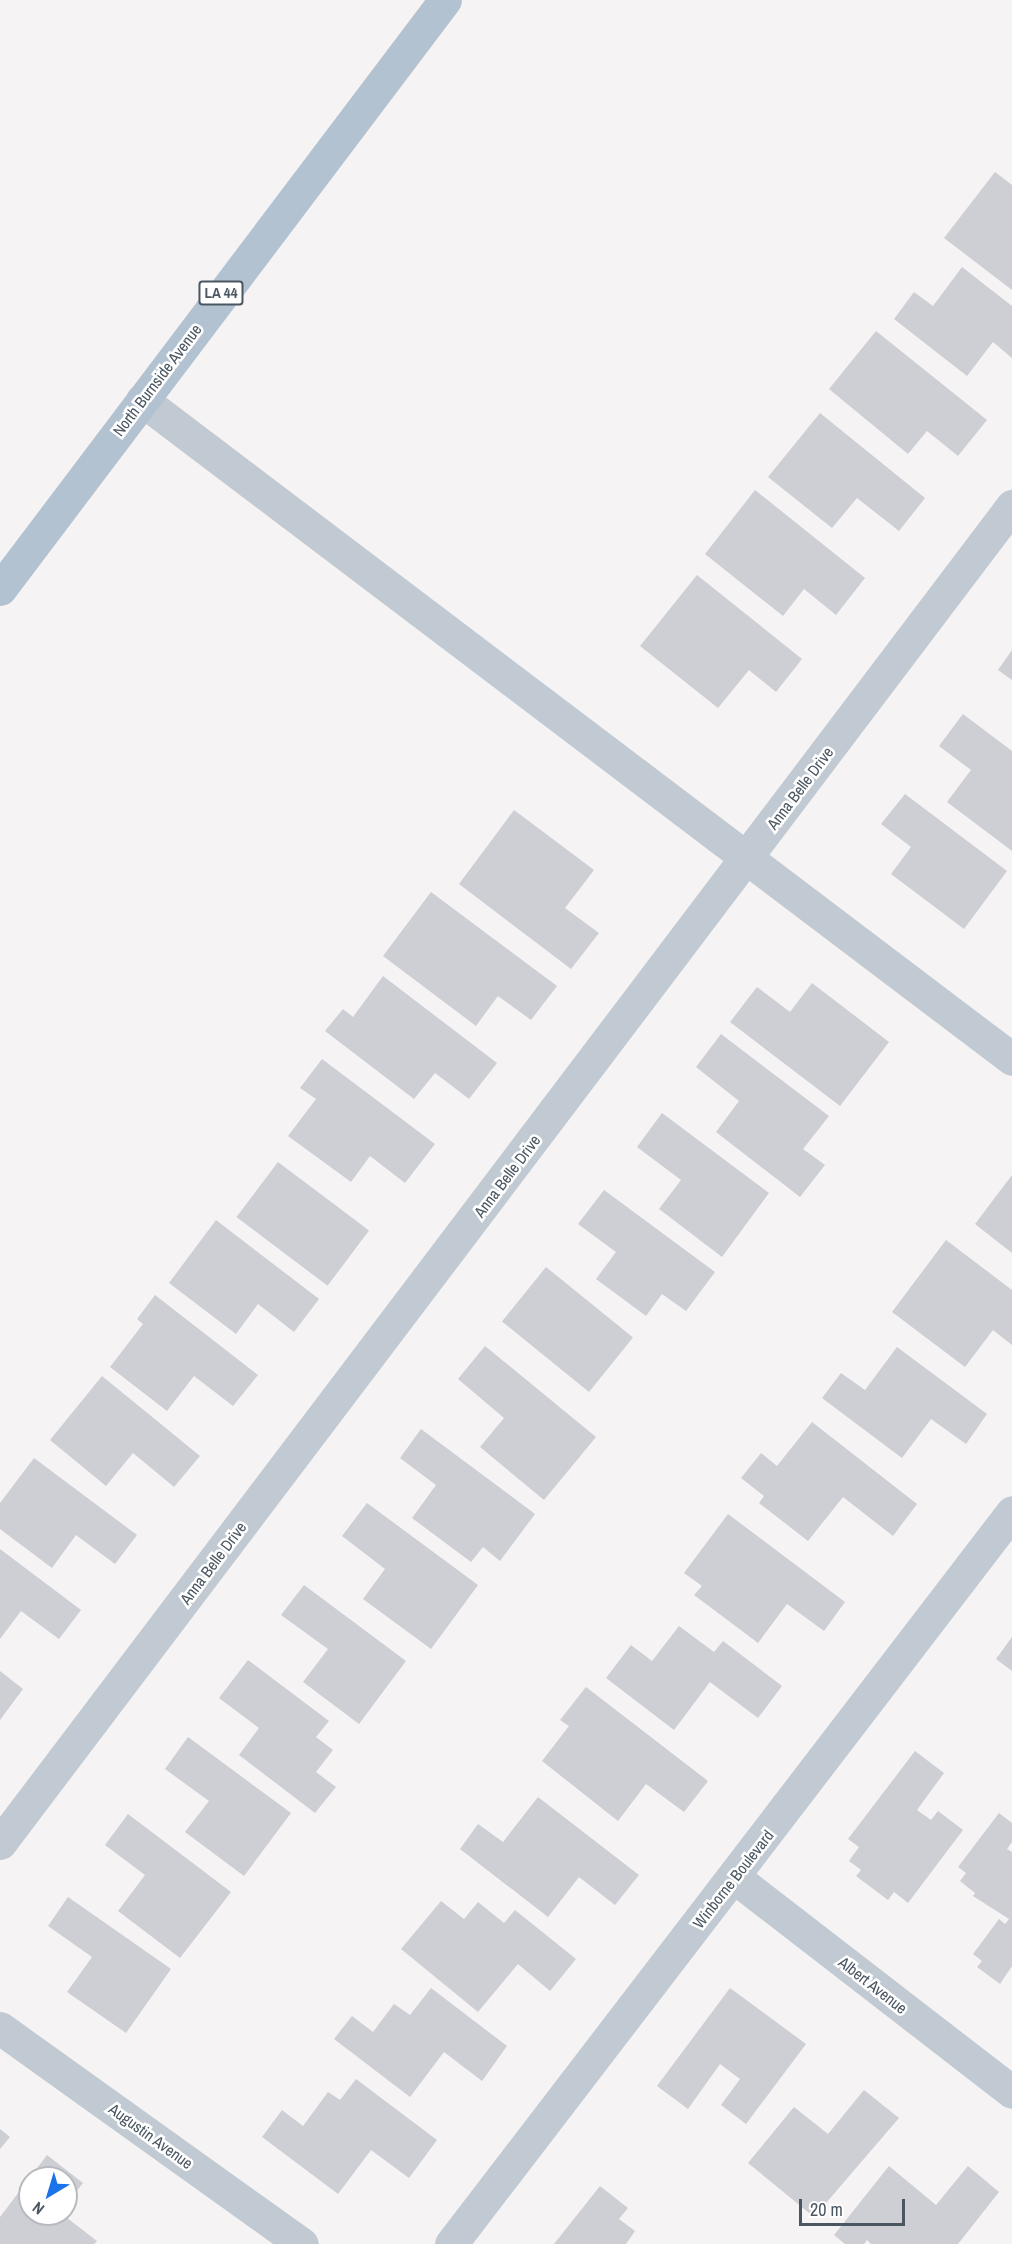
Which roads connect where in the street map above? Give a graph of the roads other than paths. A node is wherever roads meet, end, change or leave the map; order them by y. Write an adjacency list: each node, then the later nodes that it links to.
1 (445, 0): 2 (main road, North Burnside Avenue / LA 44)
2 (142, 400): 4 (main road, North Burnside Avenue / LA 44); 5 (street)
3 (1012, 506): 5 (street, Anna Belle Drive)
4 (0, 589)
5 (747, 859): 6 (street); 8 (street, Anna Belle Drive)
6 (1012, 1059)
7 (1012, 1512): 9 (street, Winborne Boulevard)
8 (0, 1844)
9 (734, 1877): 11 (street, Albert Avenue); 13 (street, Winborne Boulevard)
10 (0, 2028): 12 (street, Augustin Avenue)
11 (1012, 2092)
12 (302, 2244)
13 (452, 2244)

